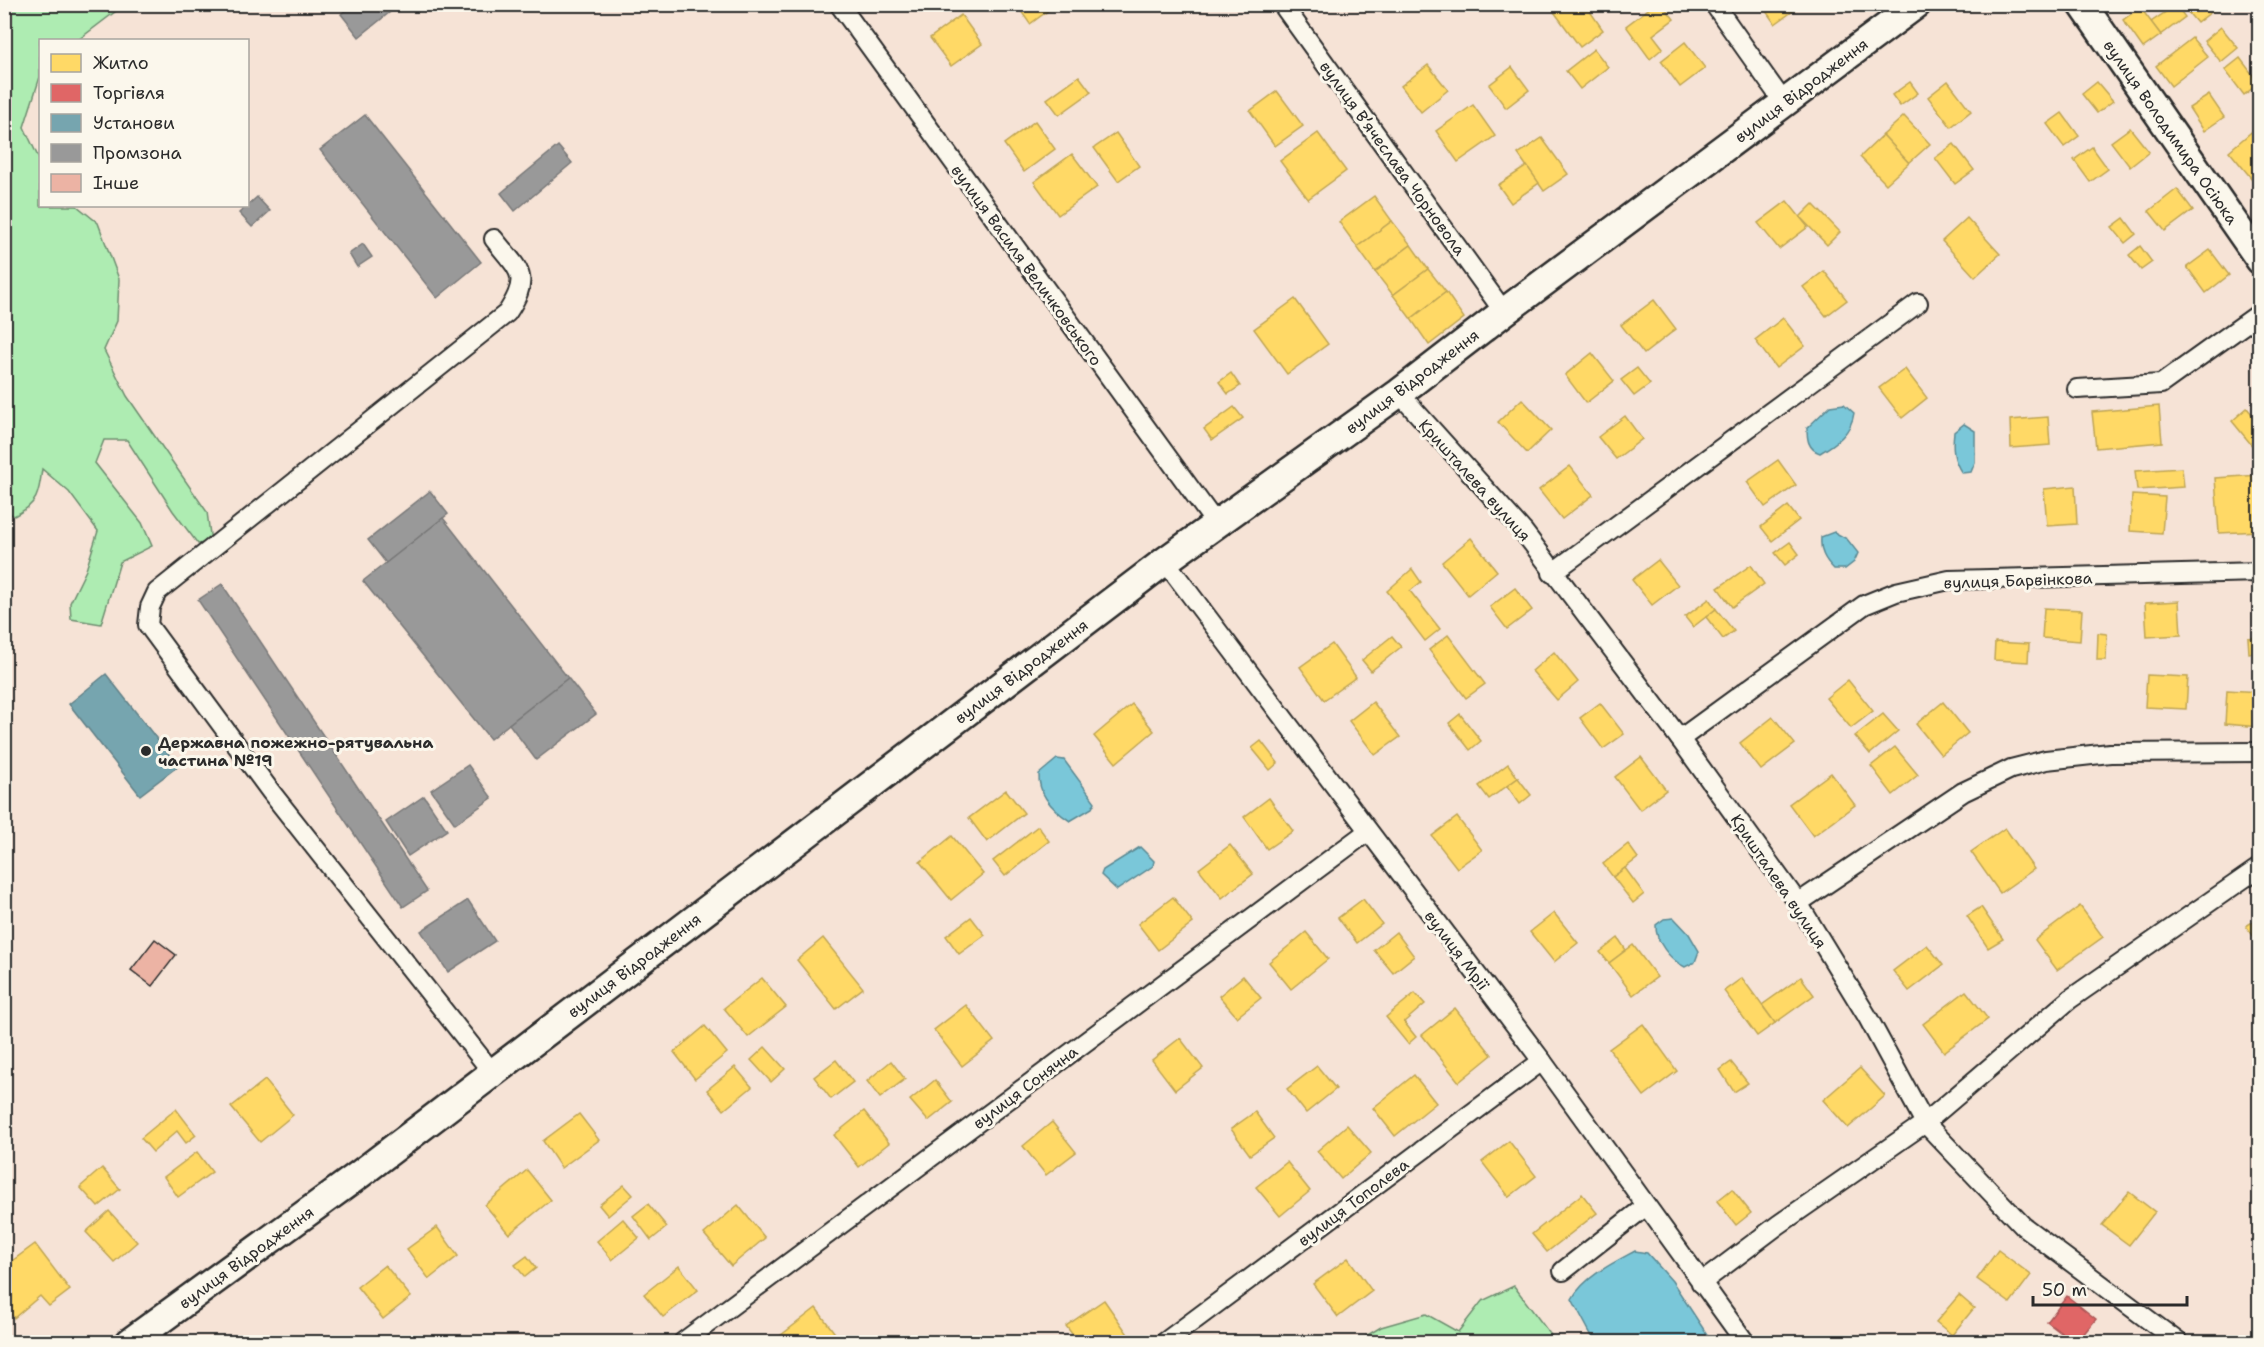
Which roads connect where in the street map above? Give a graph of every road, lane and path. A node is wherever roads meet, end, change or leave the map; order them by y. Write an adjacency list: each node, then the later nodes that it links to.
1 (839, 4): 14 (street, вулиця Василя Величковського)
2 (1282, 4): 10 (street, вулиця Вʼячеслава Чорновола)
3 (1714, 4): 6 (street)
4 (1917, 4): 6 (street, вулиця Відродження)
5 (2082, 4): 8 (street, вулиця Володимира Осіюка)
6 (1784, 103): 10 (street, вулиця Відродження)
7 (494, 239): 24 (street)
8 (2259, 260)
9 (1918, 303): 17 (street)
10 (1504, 312): 13 (street, вулиця Відродження)
11 (2259, 313): 12 (street)
12 (2077, 388)
13 (1399, 393): 14 (street, вулиця Відродження); 17 (street, Кришталева вулиця)
14 (1216, 524): 15 (street, вулиця Відродження)
15 (1165, 561): 20 (street, вулиця Мрії); 24 (street, вулиця Відродження)
16 (2259, 572): 18 (street, вулиця Барвінкова)
17 (1552, 573): 18 (street, Кришталева вулиця)
18 (1680, 739): 22 (street, Кришталева вулиця)
19 (2259, 752): 22 (street)
20 (1367, 832): 23 (street, вулиця Мрії); 30 (street, вулиця Сонячна)
21 (2259, 867): 25 (street)
22 (1798, 903): 25 (street, Кришталева вулиця)
23 (1542, 1061): 26 (street, вулиця Мрії); 31 (street, вулиця Тополева)
24 (492, 1072): 29 (street, вулиця Відродження)
25 (1925, 1123): 28 (street); 33 (street, Кришталева вулиця)
26 (1646, 1206): 27 (street); 28 (street, вулиця Мрії)
27 (1563, 1270)
28 (1701, 1283): 32 (street, вулиця Мрії)
29 (146, 1338)
30 (683, 1342)
31 (1165, 1342)
32 (1745, 1342)
33 (2178, 1342)

